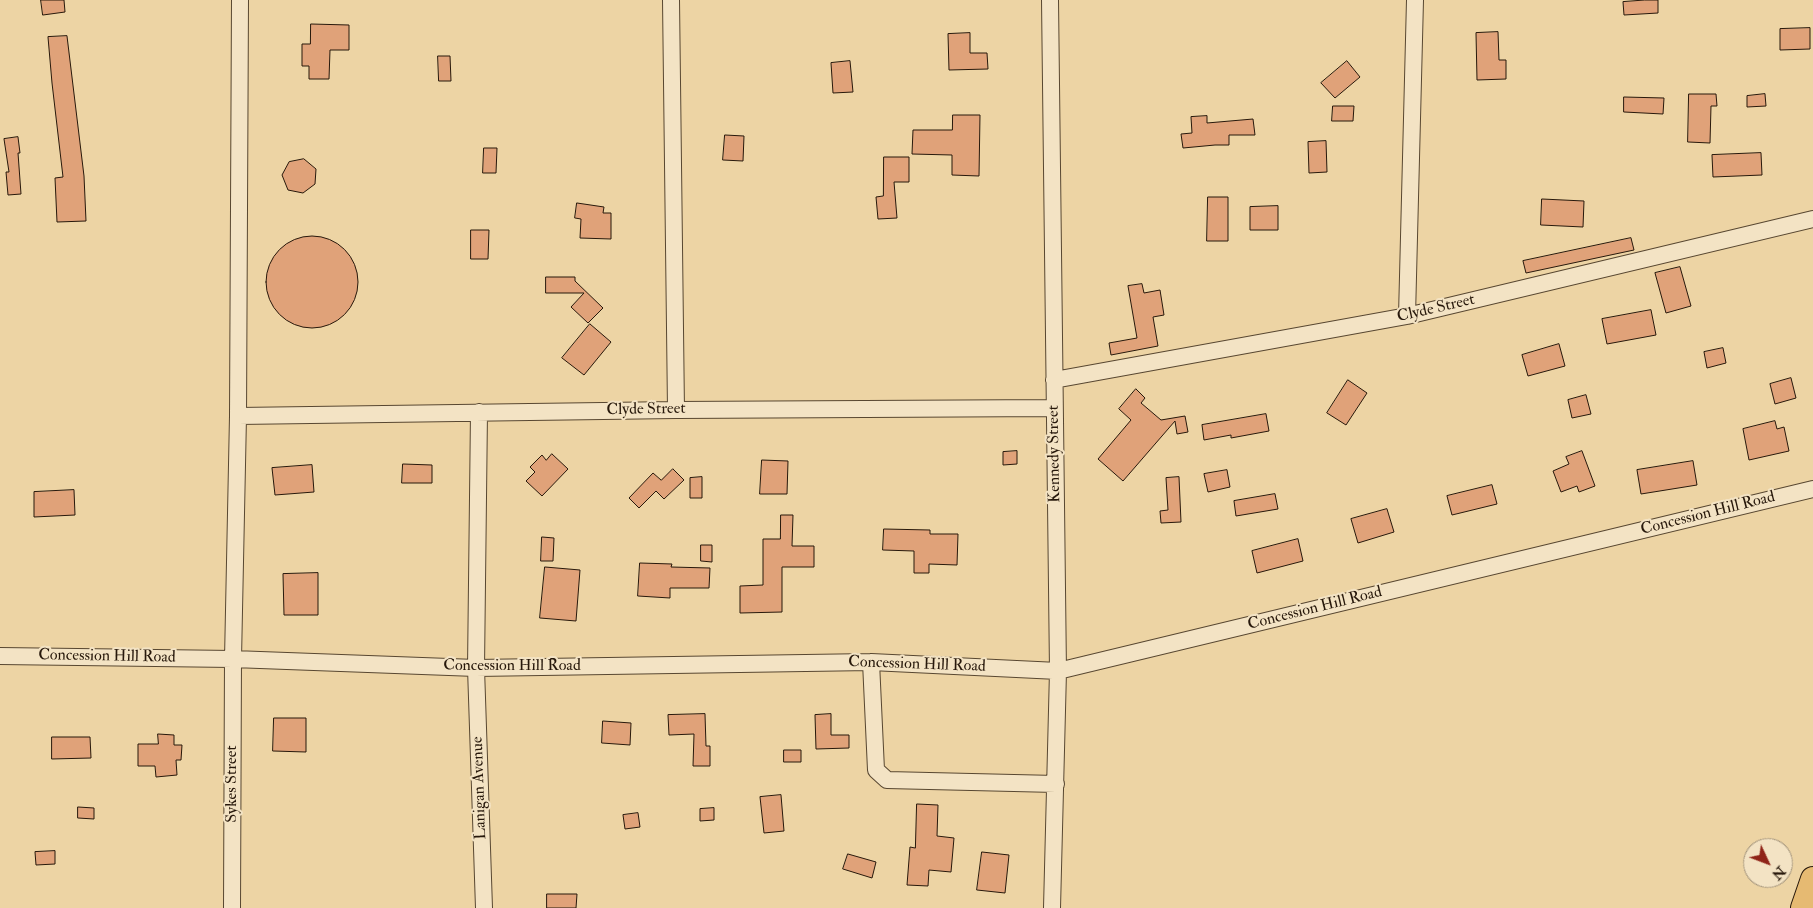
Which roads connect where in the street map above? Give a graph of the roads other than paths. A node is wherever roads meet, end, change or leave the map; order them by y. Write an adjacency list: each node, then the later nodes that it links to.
1 (240, 0): 11 (street, Sykes Street)
2 (671, 0): 9 (street)
3 (1050, 0): 7 (street, Kennedy Street)
4 (1415, 0): 6 (street)
5 (1813, 218): 6 (street, Clyde Street)
6 (1407, 316): 7 (street, Clyde Street)
7 (1054, 380): 8 (street, Kennedy Street)
8 (1054, 408): 9 (street, Clyde Street); 17 (street, Kennedy Street)
9 (676, 410): 10 (street, Clyde Street)
10 (479, 412): 11 (street, Clyde Street); 16 (street, Lanigan Avenue)
11 (238, 416): 14 (street, Sykes Street)
12 (1813, 489): 17 (street, Concession Hill Road)
13 (0, 656): 14 (street, Concession Hill Road)
14 (233, 659): 16 (street, Concession Hill Road); 20 (street, Sykes Street)
15 (871, 662): 16 (street, Concession Hill Road); 17 (street, Concession Hill Road); 18 (street)
16 (476, 668): 21 (street, Lanigan Avenue)
17 (1058, 671): 18 (street, Kennedy Street)
18 (1056, 784): 22 (street, Kennedy Street)
19 (1813, 880): 23 (highway)
20 (232, 908)
21 (484, 908)
22 (1052, 908)
23 (1803, 908)

